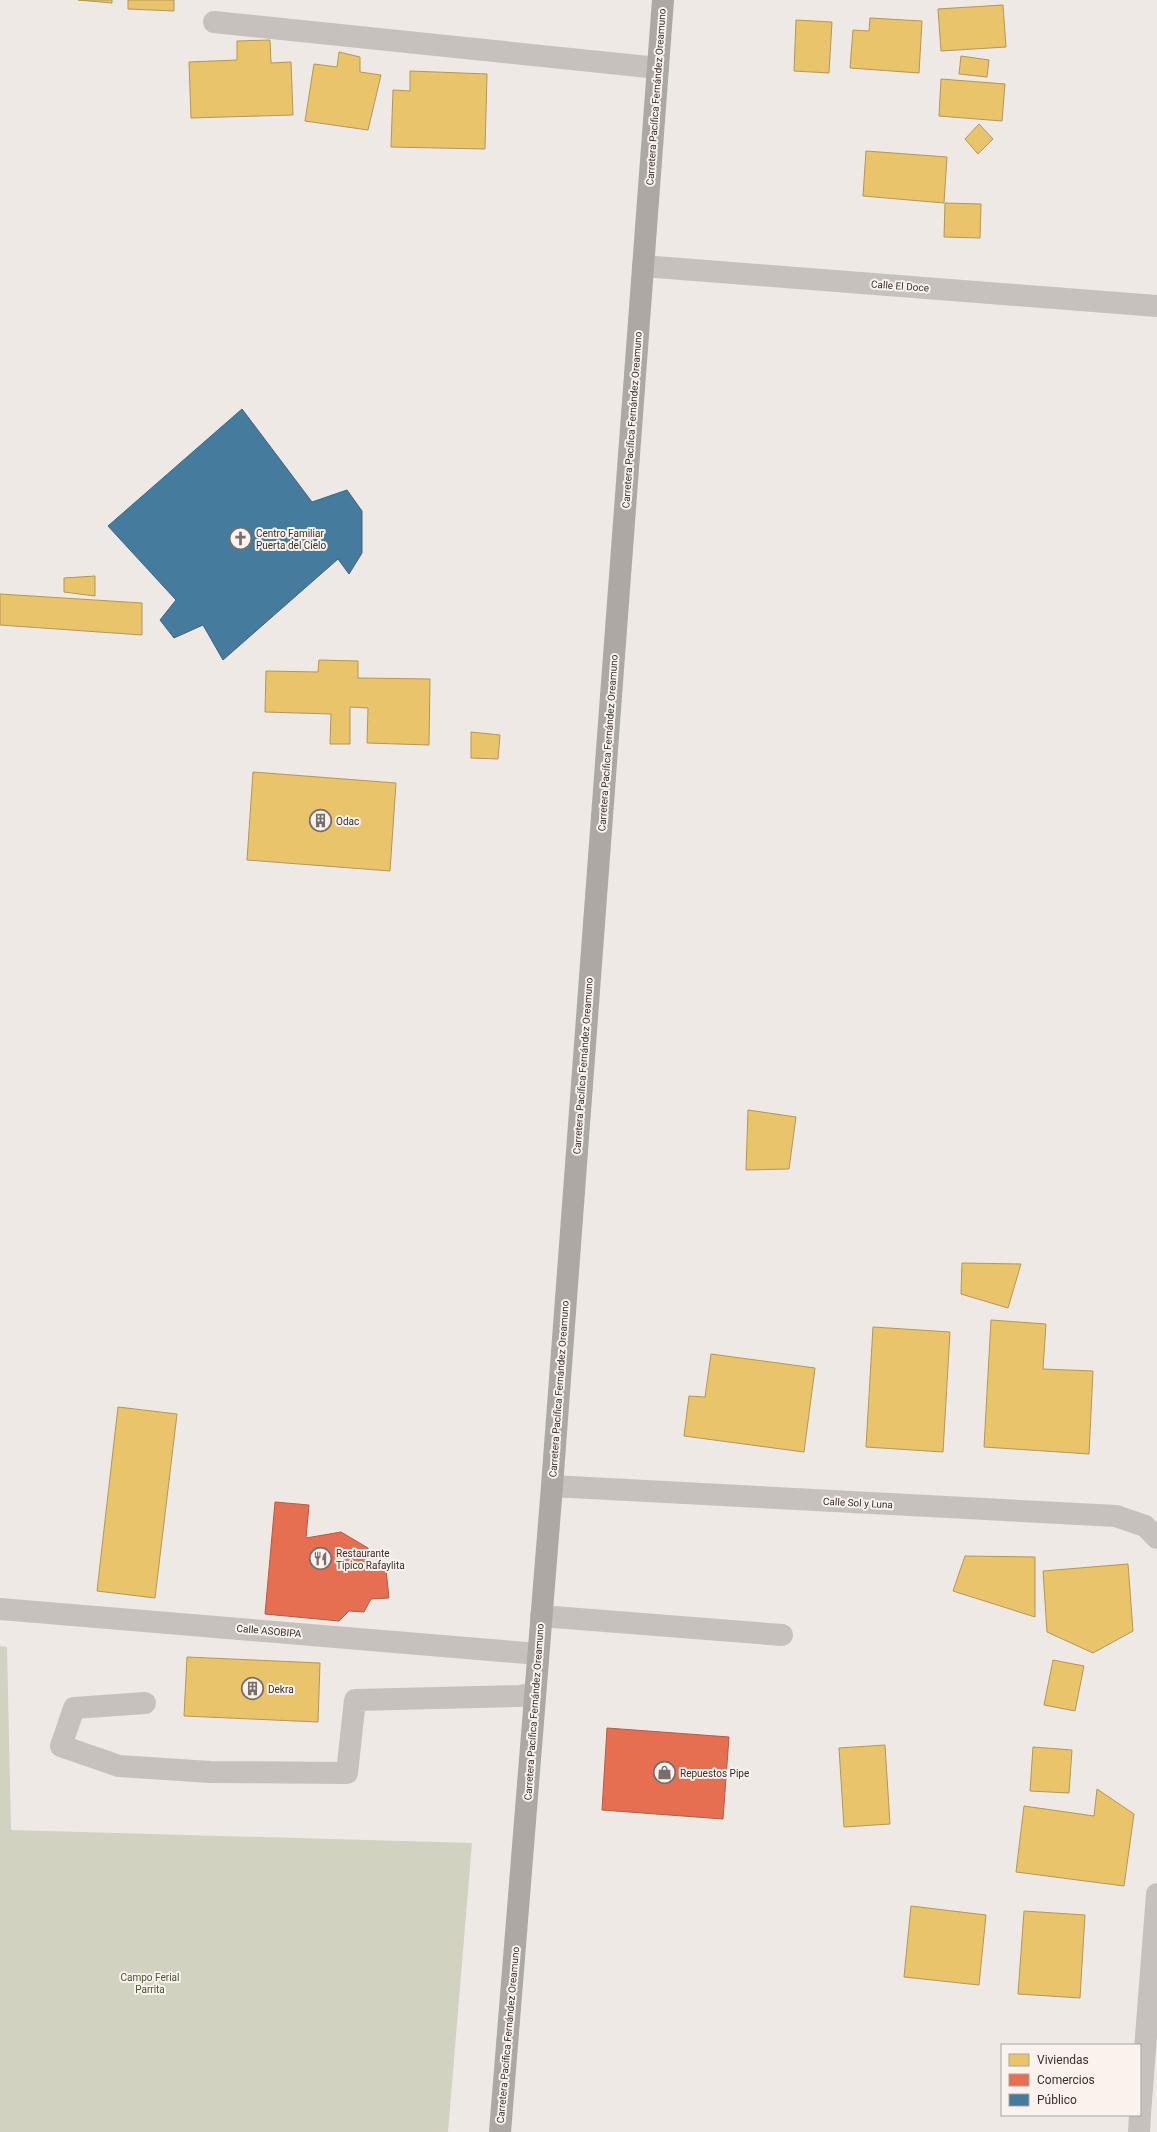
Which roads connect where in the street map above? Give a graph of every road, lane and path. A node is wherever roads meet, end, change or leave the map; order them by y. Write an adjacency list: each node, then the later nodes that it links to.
1 (663, 0): 3 (highway, Carretera Pacífica Fernández Oreamuno)
2 (214, 22): 3 (street)
3 (658, 68): 4 (highway, Carretera Pacífica Fernández Oreamuno)
4 (643, 266): 5 (street, Calle El Doce); 6 (highway, Carretera Pacífica Fernández Oreamuno)
5 (1157, 306)
6 (552, 1486): 7 (street, Calle Sol y Luna); 9 (highway, Carretera Pacífica Fernández Oreamuno)
7 (1157, 1538)
8 (0, 1609): 11 (street, Calle ASOBIPA)
9 (541, 1616): 10 (street); 11 (highway, Carretera Pacífica Fernández Oreamuno)
10 (782, 1635)
11 (538, 1654): 12 (highway, Carretera Pacífica Fernández Oreamuno)
12 (535, 1692): 13 (street); 17 (highway, Carretera Pacífica Fernández Oreamuno)
13 (145, 1702)
14 (1157, 1894): 15 (street)
15 (1141, 2101)
16 (1140, 2116): 18 (street)
17 (500, 2132)
18 (1139, 2132)

